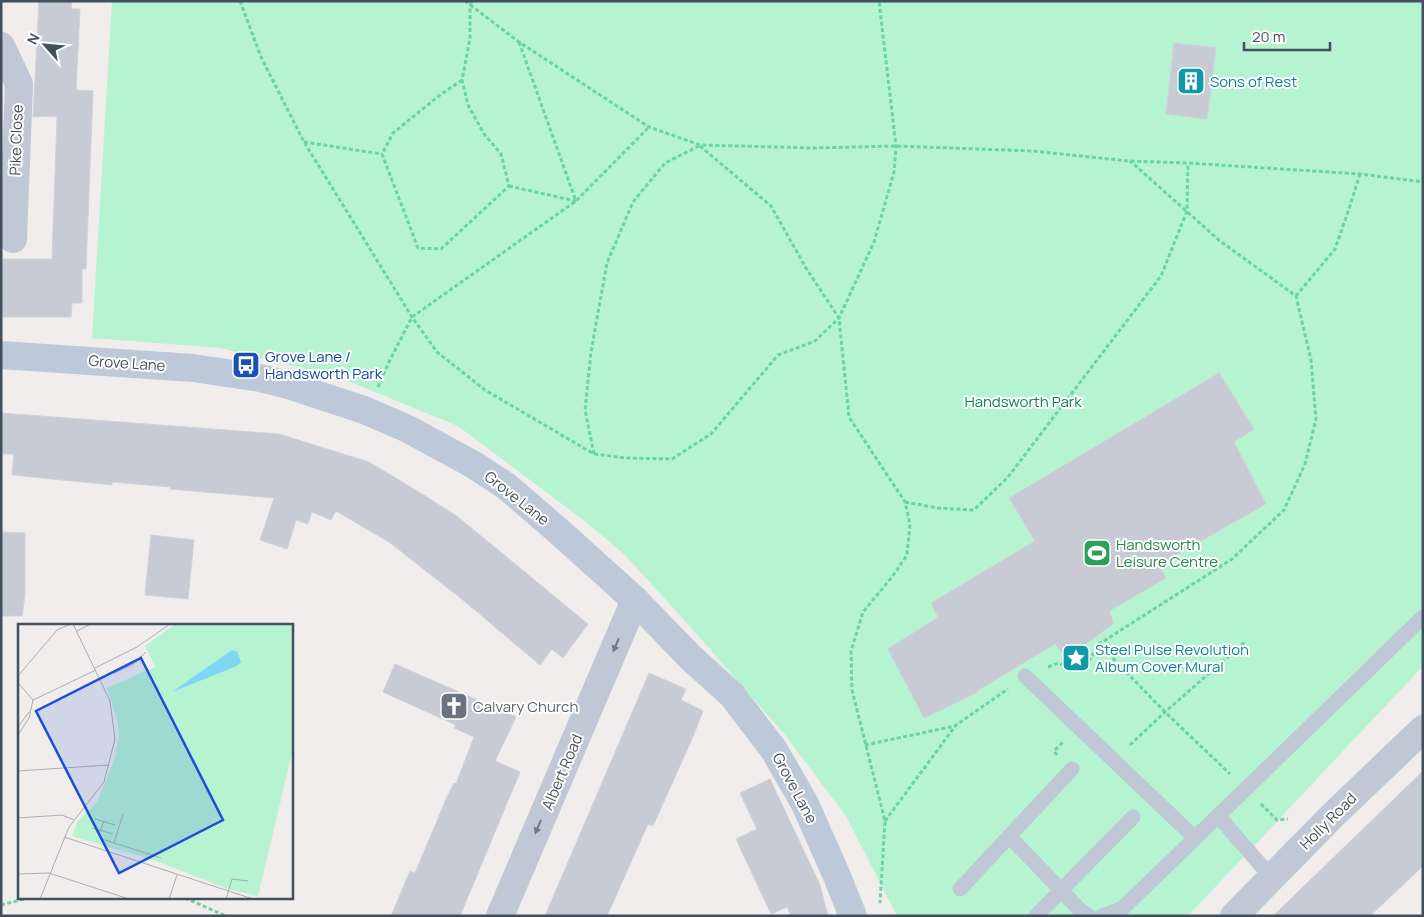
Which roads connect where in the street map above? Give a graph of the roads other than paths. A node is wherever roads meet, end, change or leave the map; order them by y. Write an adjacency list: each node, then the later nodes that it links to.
1 (1, 46): 2 (street, Pike Close)
2 (12, 239)
3 (1, 355): 4 (street, Grove Lane)
4 (635, 600): 16 (street, Albert Road, one-way to 16); 17 (street, Grove Lane)
5 (1423, 617): 9 (lane)
6 (1025, 676): 12 (lane)
7 (1423, 729): 13 (street, Holly Road)
8 (1072, 770): 11 (lane)
9 (1218, 816): 12 (lane); 13 (lane)
10 (1133, 817): 15 (lane)
11 (1010, 837): 14 (lane); 15 (lane)
12 (1195, 838): 20 (lane)
13 (1272, 878): 21 (street, Holly Road)
14 (960, 889)
15 (1061, 890): 18 (lane); 19 (lane)
16 (500, 916)
17 (853, 916)
18 (1036, 916)
19 (1089, 916)
20 (1102, 916)
21 (1234, 916)

